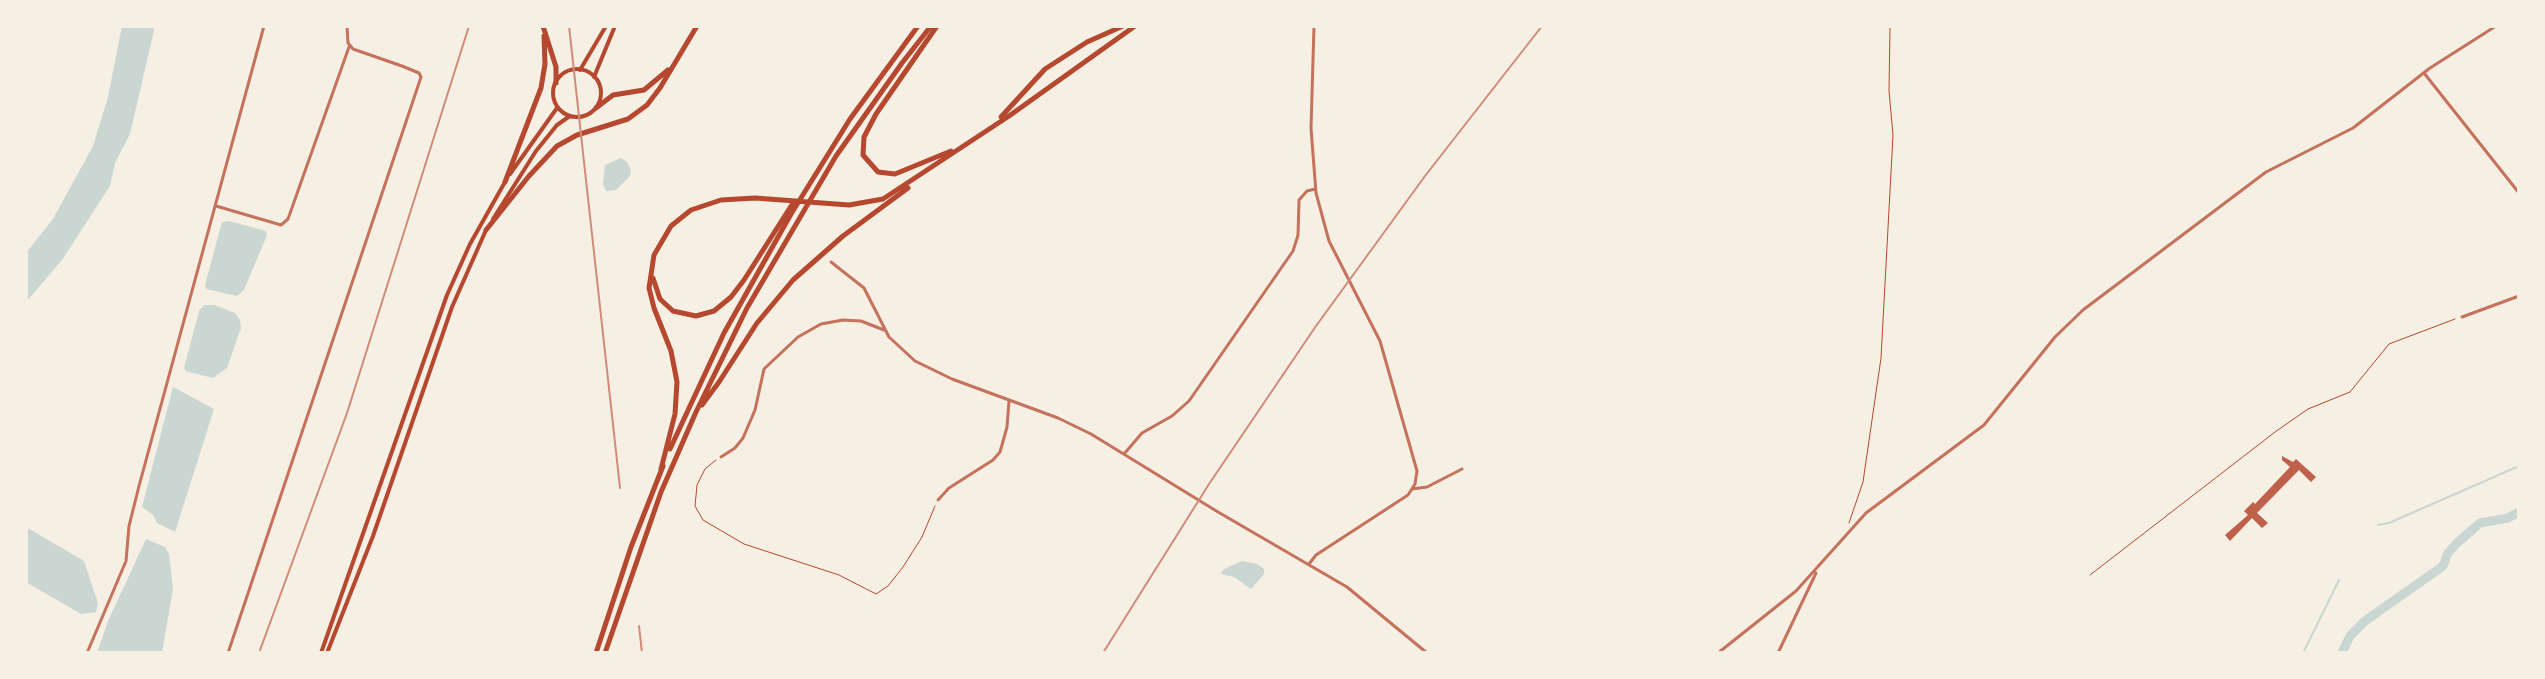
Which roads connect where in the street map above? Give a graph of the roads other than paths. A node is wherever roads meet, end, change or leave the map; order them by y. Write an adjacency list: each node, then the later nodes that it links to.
1 (264, 26): 30 (street)
2 (347, 26): 14 (street)
3 (543, 26): 13 (highway)
4 (606, 26): 16 (main road)
5 (615, 26): 18 (main road)
6 (697, 26): 15 (highway)
7 (918, 26): 25 (highway)
8 (934, 26): 24 (highway); 38 (highway)
9 (1123, 26): 23 (highway)
10 (1135, 26): 23 (highway)
11 (1314, 26): 28 (street)
12 (2496, 26): 17 (street)
13 (544, 36): 19 (highway); 27 (highway)
14 (350, 46): 30 (street); 52 (street)
15 (674, 63): 21 (highway); 31 (highway)
16 (580, 70): 18 (main road); 19 (main road)
17 (2424, 73): 29 (street); 46 (street)
18 (594, 77): 21 (main road)
19 (556, 83): 20 (main road)
20 (557, 108): 22 (main road); 27 (main road)
21 (596, 108): 22 (main road)
22 (570, 116): 31 (main road)
23 (998, 122): 24 (highway)
24 (966, 144): 26 (highway)
25 (828, 153): 33 (highway); 41 (highway)
26 (932, 168): 33 (highway); 38 (highway)
27 (505, 182): 53 (main road)
28 (1315, 189): 39 (street); 43 (street)
29 (2519, 193)
30 (216, 206): 51 (street)
31 (486, 230): 53 (main road)
32 (831, 262): 36 (street)
33 (651, 272): 41 (highway)
34 (2519, 296): 35 (street)
35 (2462, 317)
36 (884, 330): 37 (street); 40 (street)
37 (1009, 401): 39 (street); 44 (street)
38 (696, 412): 55 (highway)
39 (1124, 454): 45 (street)
40 (721, 457)
41 (661, 469): 54 (highway)
42 (1462, 469): 43 (street)
43 (1412, 489): 45 (street)
44 (938, 500)
45 (1309, 564): 56 (street)
46 (1818, 570): 47 (street); 48 (street)
47 (1796, 591): 48 (street); 49 (street)
48 (1807, 591): 50 (street)
49 (1787, 599): 50 (street); 57 (street)
50 (1803, 600): 58 (street)
51 (87, 653)
52 (228, 653)
53 (324, 653)
54 (596, 653)
55 (605, 653)
56 (1427, 653)
57 (1718, 653)
58 (1778, 653)
59 (2180, 653): 60 (street)
60 (2203, 653)

